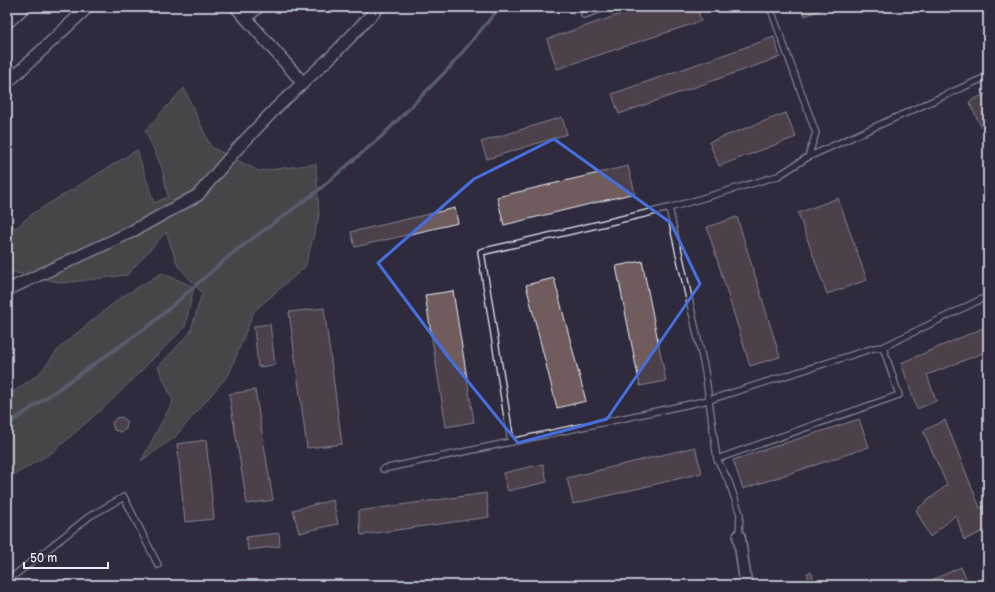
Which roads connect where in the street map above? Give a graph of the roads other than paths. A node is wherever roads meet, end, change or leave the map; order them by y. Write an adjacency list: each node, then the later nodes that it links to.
1 (20, 7): 10 (main road)
2 (88, 7): 12 (street)
3 (236, 7): 9 (street)
4 (258, 7): 9 (street)
5 (380, 7): 13 (street)
6 (607, 7): 8 (lane)
7 (770, 7): 14 (lane)
8 (584, 15)
9 (246, 18): 13 (street)
10 (7, 19)
11 (988, 76): 14 (lane)
12 (7, 83)
13 (303, 83): 16 (street)
14 (808, 157): 15 (lane)
15 (669, 208): 19 (lane); 20 (lane)
16 (7, 290)
17 (988, 296): 18 (lane)
18 (883, 347): 19 (lane); 21 (lane)
19 (710, 400): 20 (lane); 21 (lane)
20 (511, 442): 22 (lane)
21 (717, 459): 23 (lane)
22 (383, 469)
23 (739, 536): 26 (street)
24 (158, 565): 25 (lane)
25 (7, 581)
26 (746, 585)

